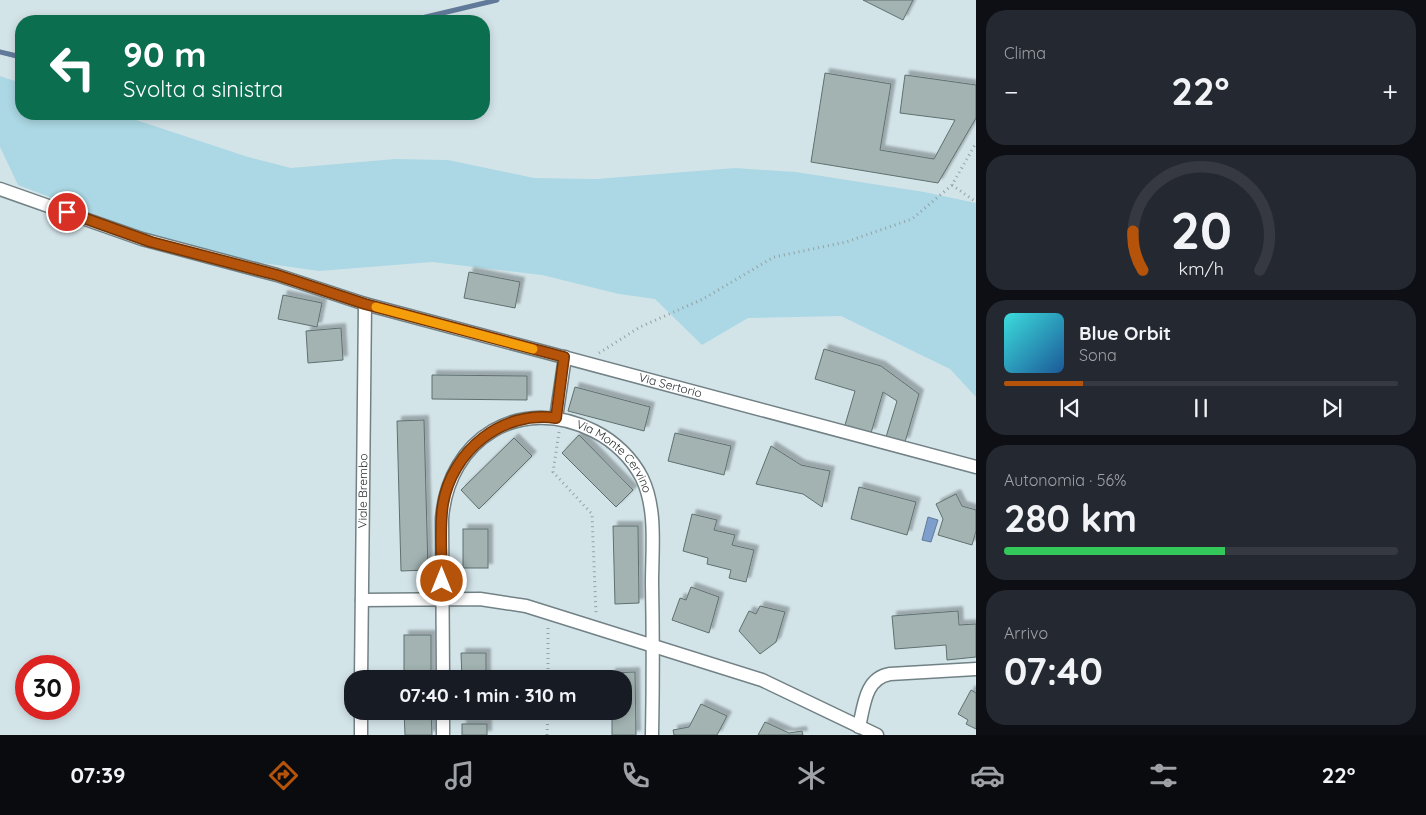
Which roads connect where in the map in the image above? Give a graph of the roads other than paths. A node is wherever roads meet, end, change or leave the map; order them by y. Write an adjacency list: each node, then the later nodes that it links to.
1 (0, 189): 2 (street, Via Sertorio)
2 (365, 304): 3 (street, Via Sertorio); 7 (street, Viale Brembo)
3 (564, 357): 4 (street); 5 (street, Via Sertorio)
4 (558, 418): 6 (street, Via Monte Cervino); 8 (street, Via Monte Cervino)
5 (976, 467)
6 (442, 598): 7 (street); 8 (street); 11 (street, Via Monte Cervino)
7 (362, 600): 10 (street, Viale Brembo)
8 (653, 646): 14 (street); 17 (street, Via Monte Cervino)
9 (976, 669): 14 (street)
10 (361, 670)
11 (443, 670)
12 (361, 720): 15 (street)
13 (443, 720): 16 (street)
14 (859, 726): 18 (street)
15 (361, 735)
16 (443, 735)
17 (652, 735)
18 (877, 735)

